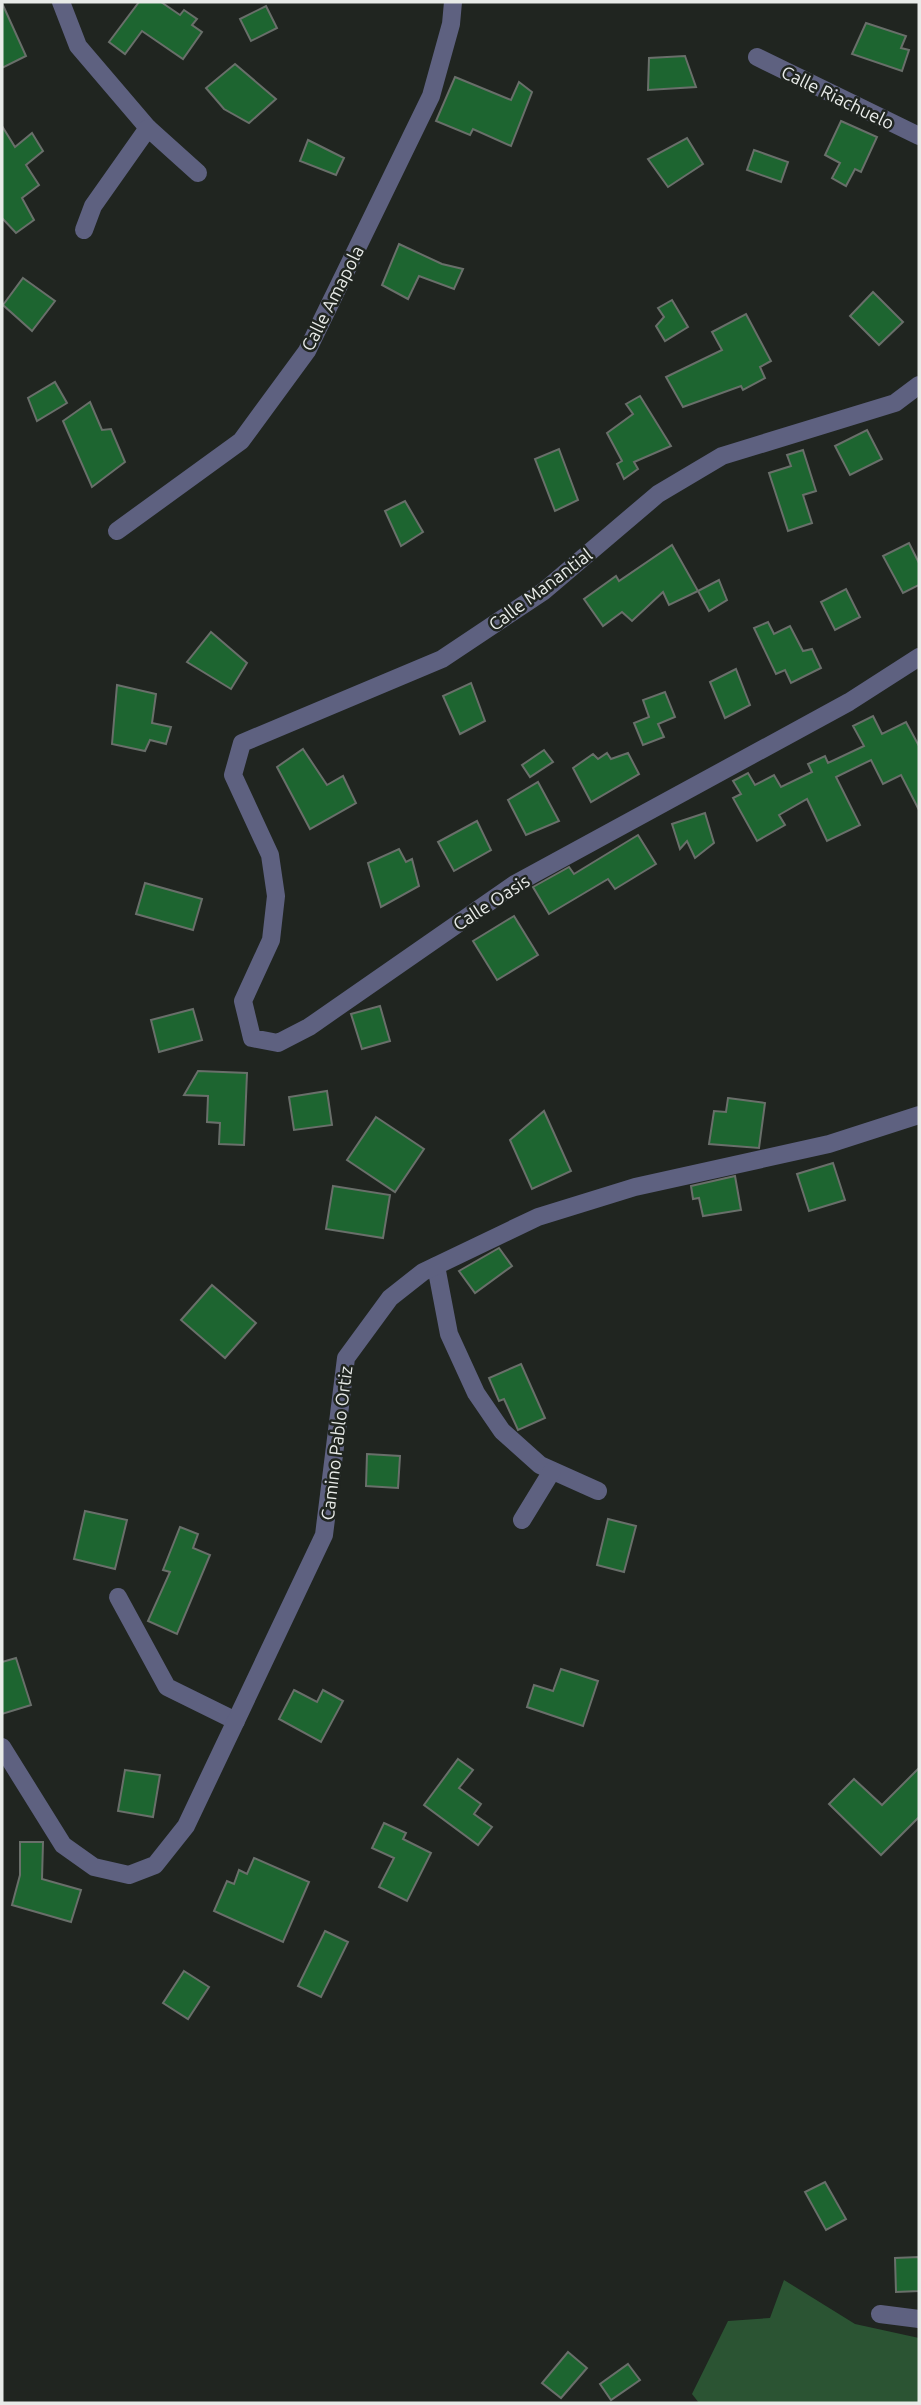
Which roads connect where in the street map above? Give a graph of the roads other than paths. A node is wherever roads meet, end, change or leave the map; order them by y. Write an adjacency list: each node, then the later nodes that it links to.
1 (61, 2): 4 (street)
2 (453, 2): 9 (street, Calle Amapola)
3 (757, 57): 5 (street, Calle Riachuelo)
4 (148, 128): 6 (street); 7 (street)
5 (919, 136)
6 (198, 173)
7 (84, 230)
8 (919, 385): 11 (street, Calle Manantial)
9 (117, 531)
10 (919, 656): 11 (street, Calle Oasis)
11 (261, 836)
12 (919, 1115): 13 (street, Camino Pablo Ortiz)
13 (436, 1266): 14 (street); 18 (street, Camino Pablo Ortiz)
14 (552, 1471): 15 (street); 16 (street)
15 (598, 1491)
16 (522, 1520)
17 (118, 1597): 18 (street)
18 (236, 1721): 19 (street, Camino Pablo Ortiz)
19 (2, 1747)
20 (880, 2314): 21 (street)
21 (919, 2319)

